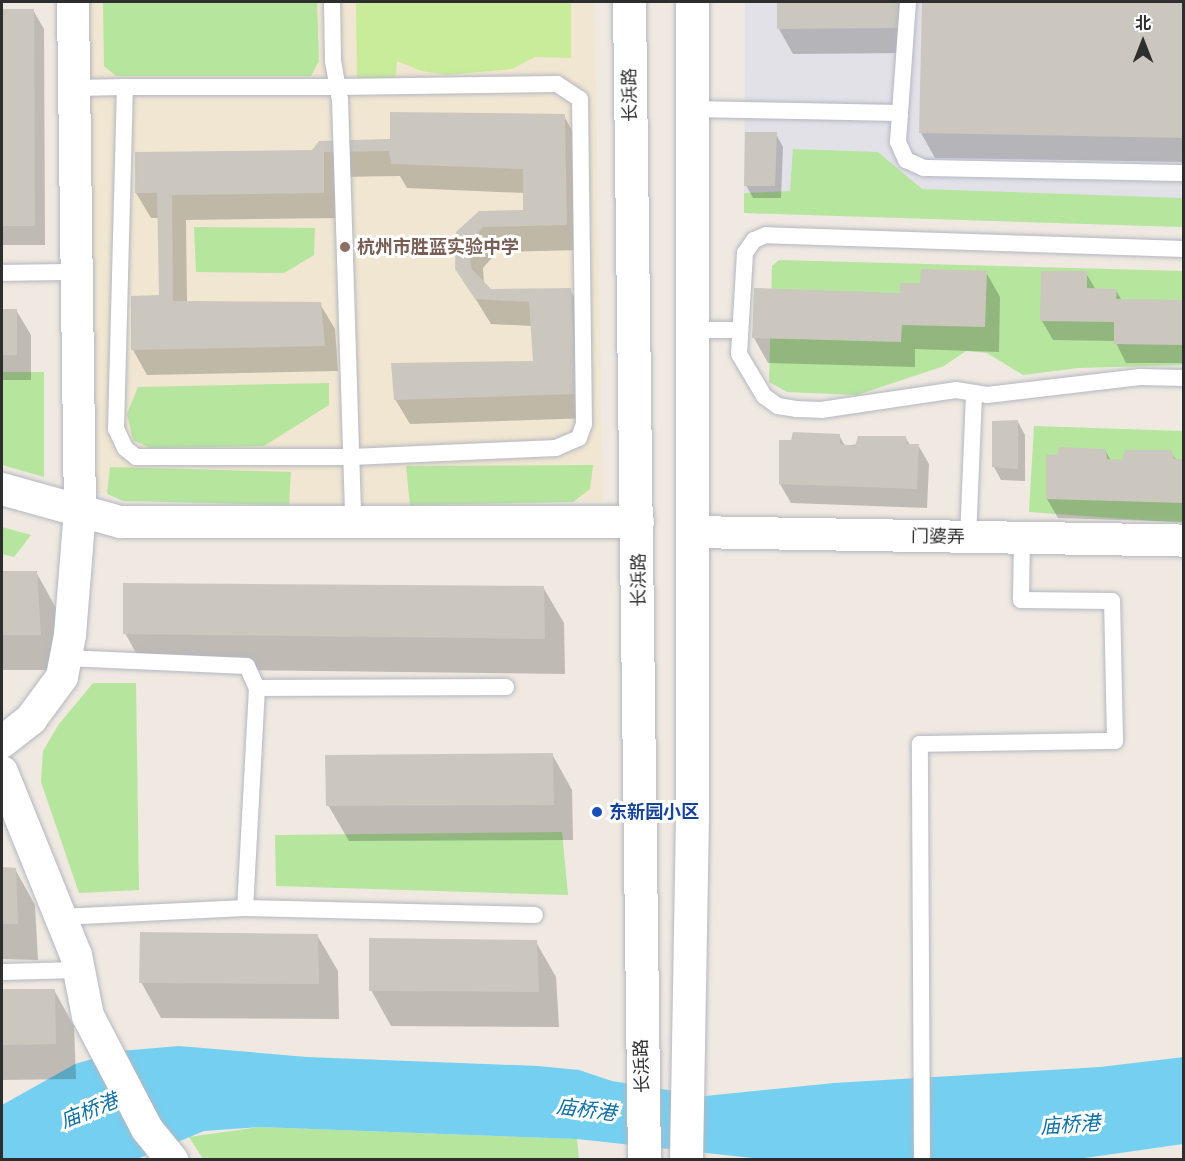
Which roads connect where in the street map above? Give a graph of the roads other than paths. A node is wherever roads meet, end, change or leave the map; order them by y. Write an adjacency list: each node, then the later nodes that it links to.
1 (73, 2): 8 (street)
2 (332, 2): 7 (lane)
3 (628, 2): 23 (main road, 长浜路)
4 (692, 2): 9 (main road)
5 (908, 2): 10 (lane)
6 (125, 87): 7 (lane); 8 (lane); 19 (lane)
7 (338, 87): 19 (lane); 19 (lane)
8 (74, 88): 13 (street)
9 (692, 109): 10 (lane); 15 (main road)
10 (900, 112): 11 (lane)
11 (1184, 173)
12 (1184, 249): 16 (lane)
13 (77, 272): 14 (lane); 21 (street)
14 (2, 273)
15 (692, 330): 16 (lane); 24 (main road)
16 (740, 330): 18 (lane)
17 (1184, 378): 18 (lane)
18 (974, 393): 25 (lane)
19 (351, 457): 22 (lane)
20 (2, 489): 21 (street)
21 (80, 512): 22 (street); 28 (street)
22 (353, 522): 23 (street)
23 (638, 522): 39 (main road, 长浜路)
24 (692, 532): 25 (street, 门婆弄); 40 (main road)
25 (968, 538): 26 (street, 门婆弄)
26 (1022, 538): 27 (street, 门婆弄); 41 (lane)
27 (1184, 541)
28 (65, 658): 30 (lane); 31 (street)
29 (506, 687): 30 (lane)
30 (257, 688): 33 (lane)
31 (2, 742)
32 (2, 772): 35 (street)
33 (245, 908): 34 (lane); 35 (lane)
34 (535, 915)
35 (61, 917): 36 (street)
36 (79, 970): 37 (lane); 38 (street)
37 (2, 972)
38 (172, 1160)
39 (644, 1160)
40 (686, 1160)
41 (922, 1160)

